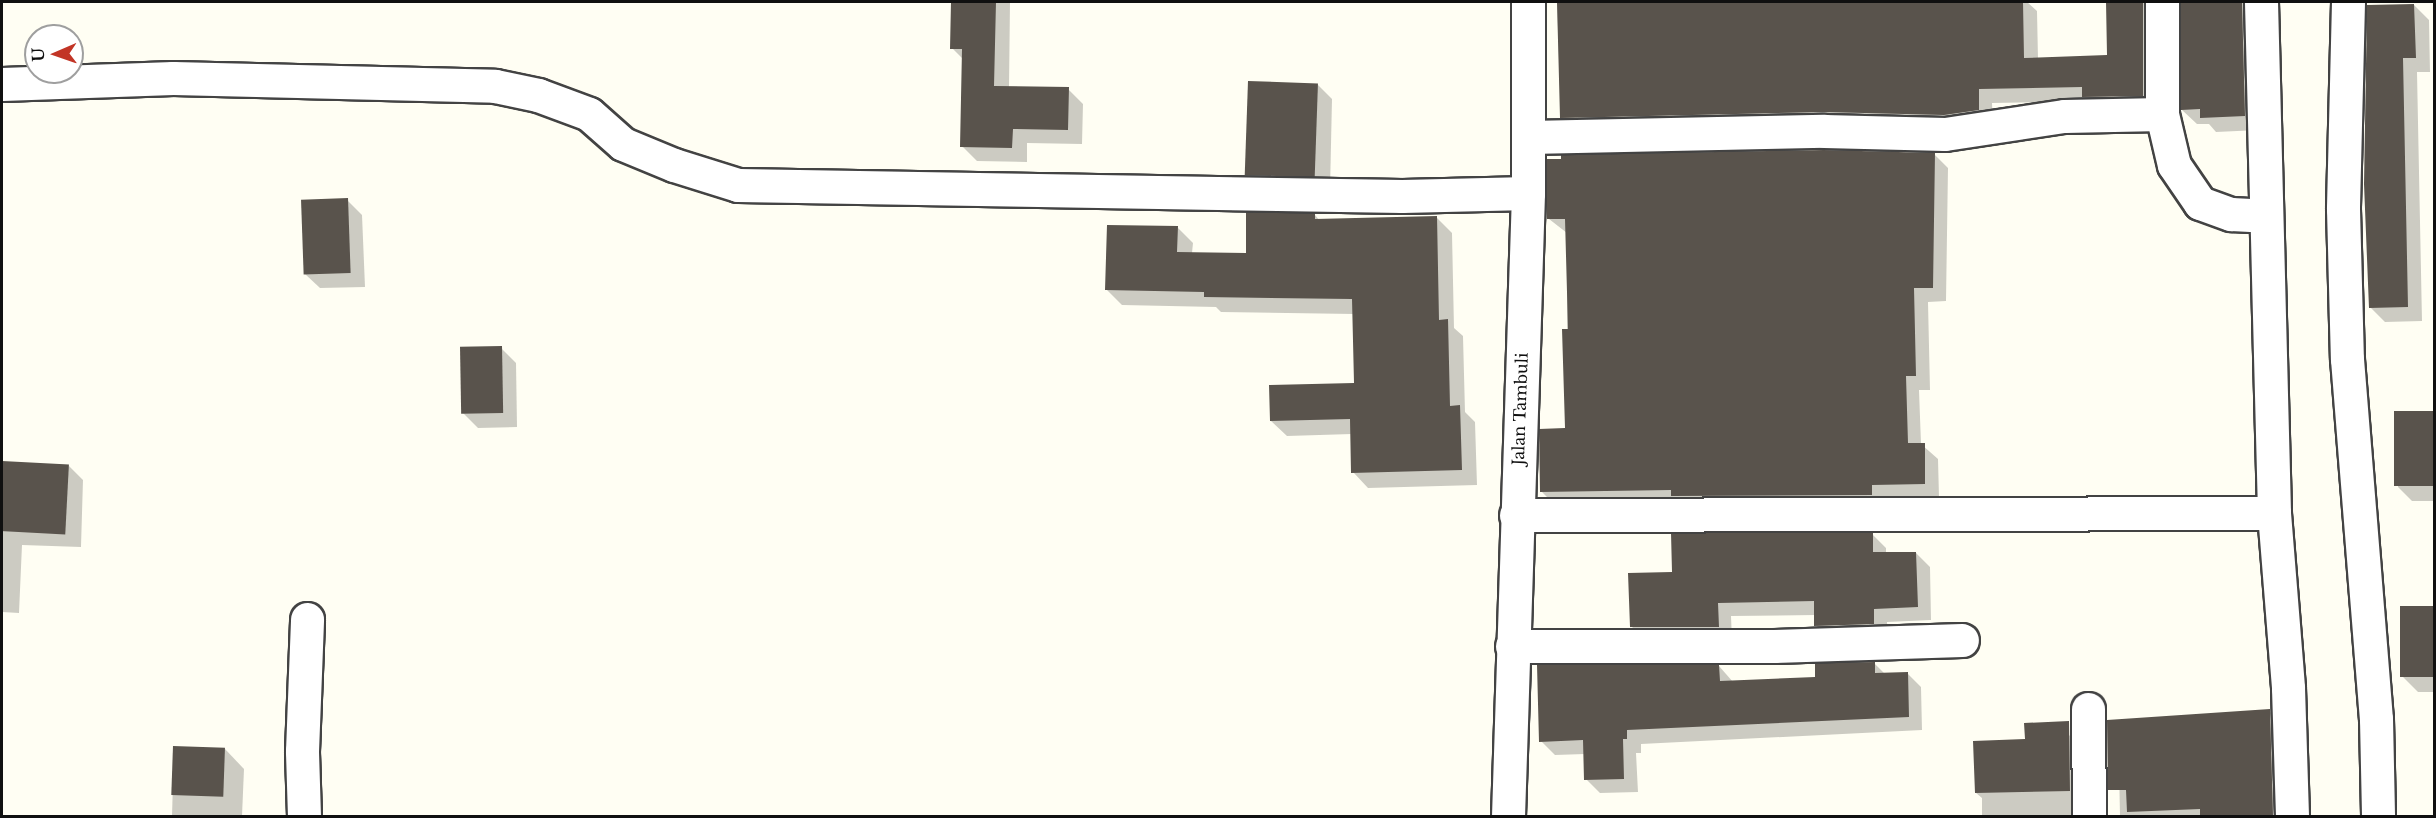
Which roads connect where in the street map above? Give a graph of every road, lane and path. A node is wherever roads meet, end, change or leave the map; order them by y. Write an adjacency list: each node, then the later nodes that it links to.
1 (1528, 2): 7 (street, Jalan Tambuli)
2 (2162, 2): 6 (street)
3 (2261, 2): 9 (street)
4 (2348, 2): 20 (street)
5 (2, 84): 8 (street)
6 (2162, 114): 7 (street); 9 (street)
7 (1528, 137): 8 (street, Jalan Tambuli)
8 (1528, 193): 11 (street, Jalan Tambuli)
9 (2265, 216): 10 (street)
10 (2274, 513): 11 (street); 19 (street)
11 (1516, 515): 14 (street, Jalan Tambuli)
12 (307, 619): 16 (street)
13 (1962, 640): 14 (street)
14 (1512, 646): 17 (street, Jalan Tambuli)
15 (2088, 709): 18 (street)
16 (304, 816)
17 (1508, 816)
18 (2089, 816)
19 (2292, 816)
20 (2378, 816)

